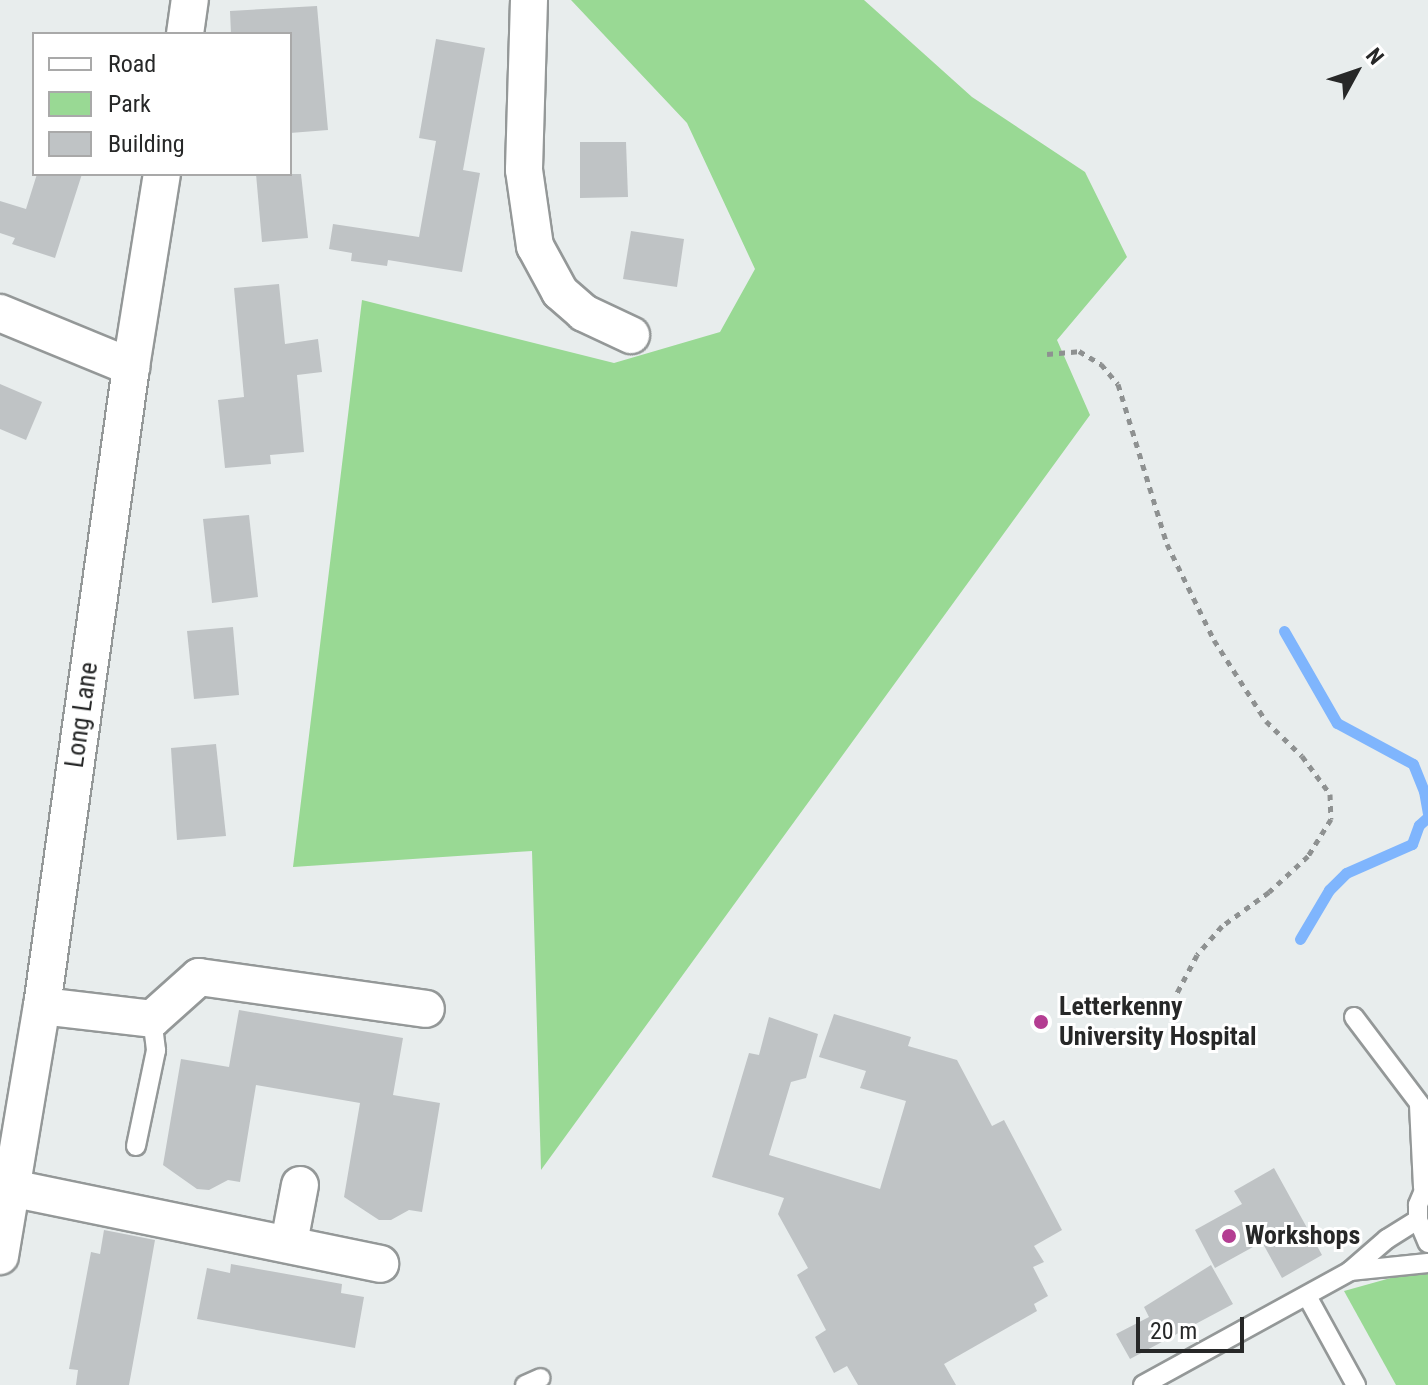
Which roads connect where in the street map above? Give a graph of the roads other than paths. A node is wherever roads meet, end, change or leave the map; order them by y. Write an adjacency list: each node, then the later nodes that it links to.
1 (190, 0): 3 (street)
2 (529, 0): 6 (street)
3 (185, 32)
4 (162, 176): 7 (street, Long Lane)
5 (0, 313): 7 (street)
6 (631, 335)
7 (131, 367): 8 (street, Long Lane)
8 (42, 1006): 11 (street); 16 (street, Long Lane)
9 (426, 1009): 11 (street)
10 (1354, 1017): 12 (lane)
11 (152, 1019): 13 (lane)
12 (1424, 1110): 15 (lane)
13 (136, 1146)
14 (300, 1185): 18 (street)
15 (1425, 1185): 17 (lane)
16 (11, 1188): 18 (street); 20 (street, Long Lane)
17 (1418, 1220): 19 (lane); 23 (lane)
18 (289, 1243): 22 (street)
19 (1428, 1243)
20 (0, 1256)
21 (1428, 1263): 23 (lane)
22 (380, 1264)
23 (1350, 1271): 24 (lane)
24 (1307, 1296): 25 (lane); 26 (lane)
25 (1143, 1385)
26 (1356, 1385)

